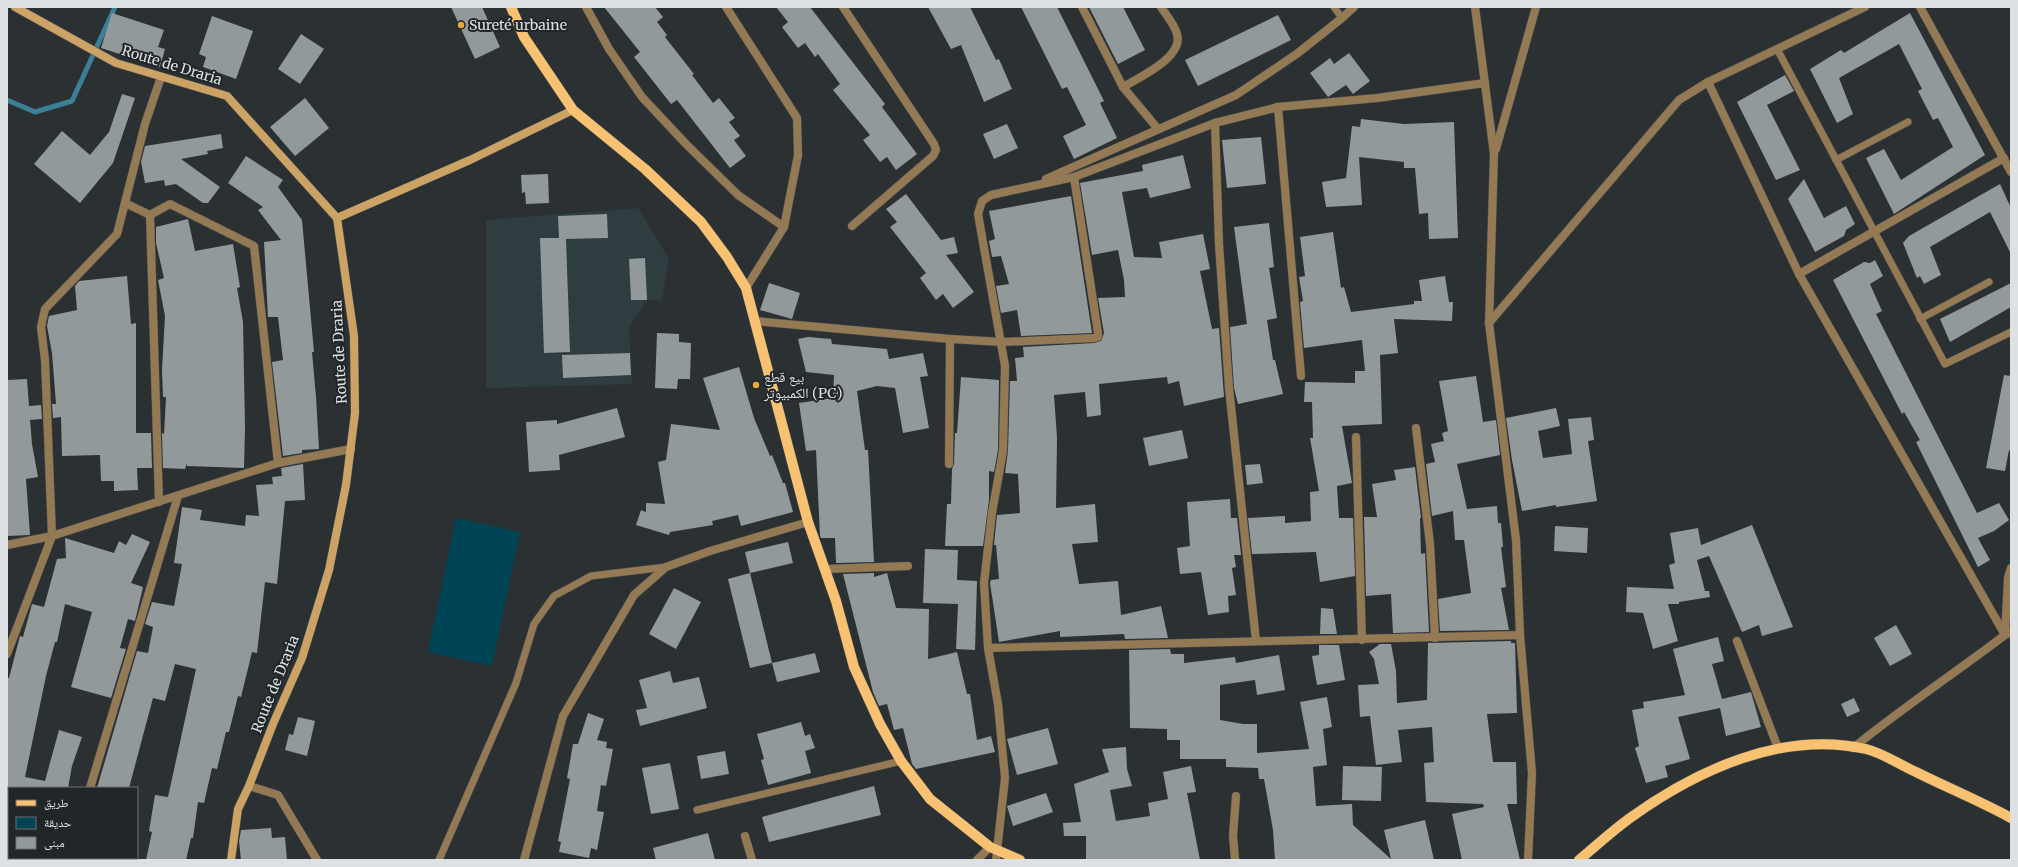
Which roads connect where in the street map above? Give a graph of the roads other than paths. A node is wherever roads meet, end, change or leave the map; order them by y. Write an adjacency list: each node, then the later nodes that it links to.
1 (15, 7): 16 (main road, Route de Draria)
2 (511, 7): 21 (main road)
3 (586, 7): 35 (street)
4 (726, 7): 35 (street)
5 (844, 7): 34 (street)
6 (1082, 7): 19 (street)
7 (1161, 7): 19 (street)
8 (1334, 7): 14 (lane)
9 (1354, 7): 14 (street)
10 (1475, 7): 18 (street)
11 (1536, 7): 25 (street)
12 (1865, 7): 15 (street)
13 (1920, 7): 26 (street)
14 (1342, 18): 24 (street)
15 (1777, 49): 17 (street); 27 (lane)
16 (161, 77): 31 (street); 33 (main road, Route de Draria)
17 (1708, 82): 37 (street); 42 (street)
18 (1485, 83): 20 (street); 25 (street)
19 (1123, 87): 24 (street)
20 (1278, 107): 23 (street); 46 (street)
21 (573, 110): 33 (main road); 39 (main road)
22 (1908, 122): 27 (lane)
23 (1215, 123): 29 (street); 65 (street)
24 (1158, 129): 30 (street)
25 (1494, 154): 42 (street)
26 (2004, 158): 28 (street); 36 (street)
27 (1836, 160): 36 (lane)
28 (2011, 172)
29 (1074, 177): 30 (street); 45 (street)
30 (1032, 184): 45 (street)
31 (126, 203): 32 (street); 55 (street)
32 (150, 214): 50 (street); 53 (street)
33 (337, 218): 49 (main road, Route de Draria)
34 (852, 226)
35 (784, 227): 39 (street)
36 (1874, 232): 37 (street); 40 (lane)
37 (1799, 274): 61 (street)
38 (1989, 282): 40 (lane)
39 (746, 288): 41 (main road)
40 (1920, 319): 43 (lane)
41 (755, 322): 44 (street); 54 (main road)
42 (1489, 323): 62 (street)
43 (2011, 332)
44 (950, 339): 45 (street); 51 (street)
45 (1002, 342): 67 (street)
46 (1301, 376)
47 (1416, 428): 63 (street)
48 (1356, 437): 64 (street)
49 (351, 449): 50 (street); 72 (main road, Route de Draria)
50 (278, 463): 52 (street)
51 (949, 464)
52 (178, 496): 53 (street); 73 (street)
53 (158, 502): 55 (street)
54 (808, 522): 58 (street); 60 (main road)
55 (52, 536): 56 (street); 68 (street)
56 (7, 545)
57 (908, 566): 60 (street)
58 (666, 567): 81 (lane); 82 (street)
59 (2011, 568): 61 (street)
60 (826, 569): 71 (main road)
61 (2008, 633): 70 (street)
62 (1520, 635): 63 (street); 87 (street)
63 (1435, 638): 64 (street)
64 (1362, 640): 65 (street)
65 (1256, 641): 67 (street)
66 (1737, 642): 69 (street)
67 (988, 648): 78 (street)
68 (7, 654)
69 (1778, 748): 70 (main road); 88 (main road)
70 (1854, 748): 76 (main road)
71 (901, 762): 75 (lane); 78 (main road)
72 (249, 786): 79 (main road, Route de Draria); 80 (street)
73 (90, 787)
74 (1236, 796): 86 (street)
75 (697, 810)
76 (2011, 818)
77 (745, 836): 83 (street)
78 (994, 852): 84 (street); 85 (main road)
79 (231, 860)
80 (317, 860)
81 (439, 860)
82 (524, 860)
83 (752, 860)
84 (978, 860)
85 (1020, 860)
86 (1235, 860)
87 (1528, 860)
88 (1579, 860)

